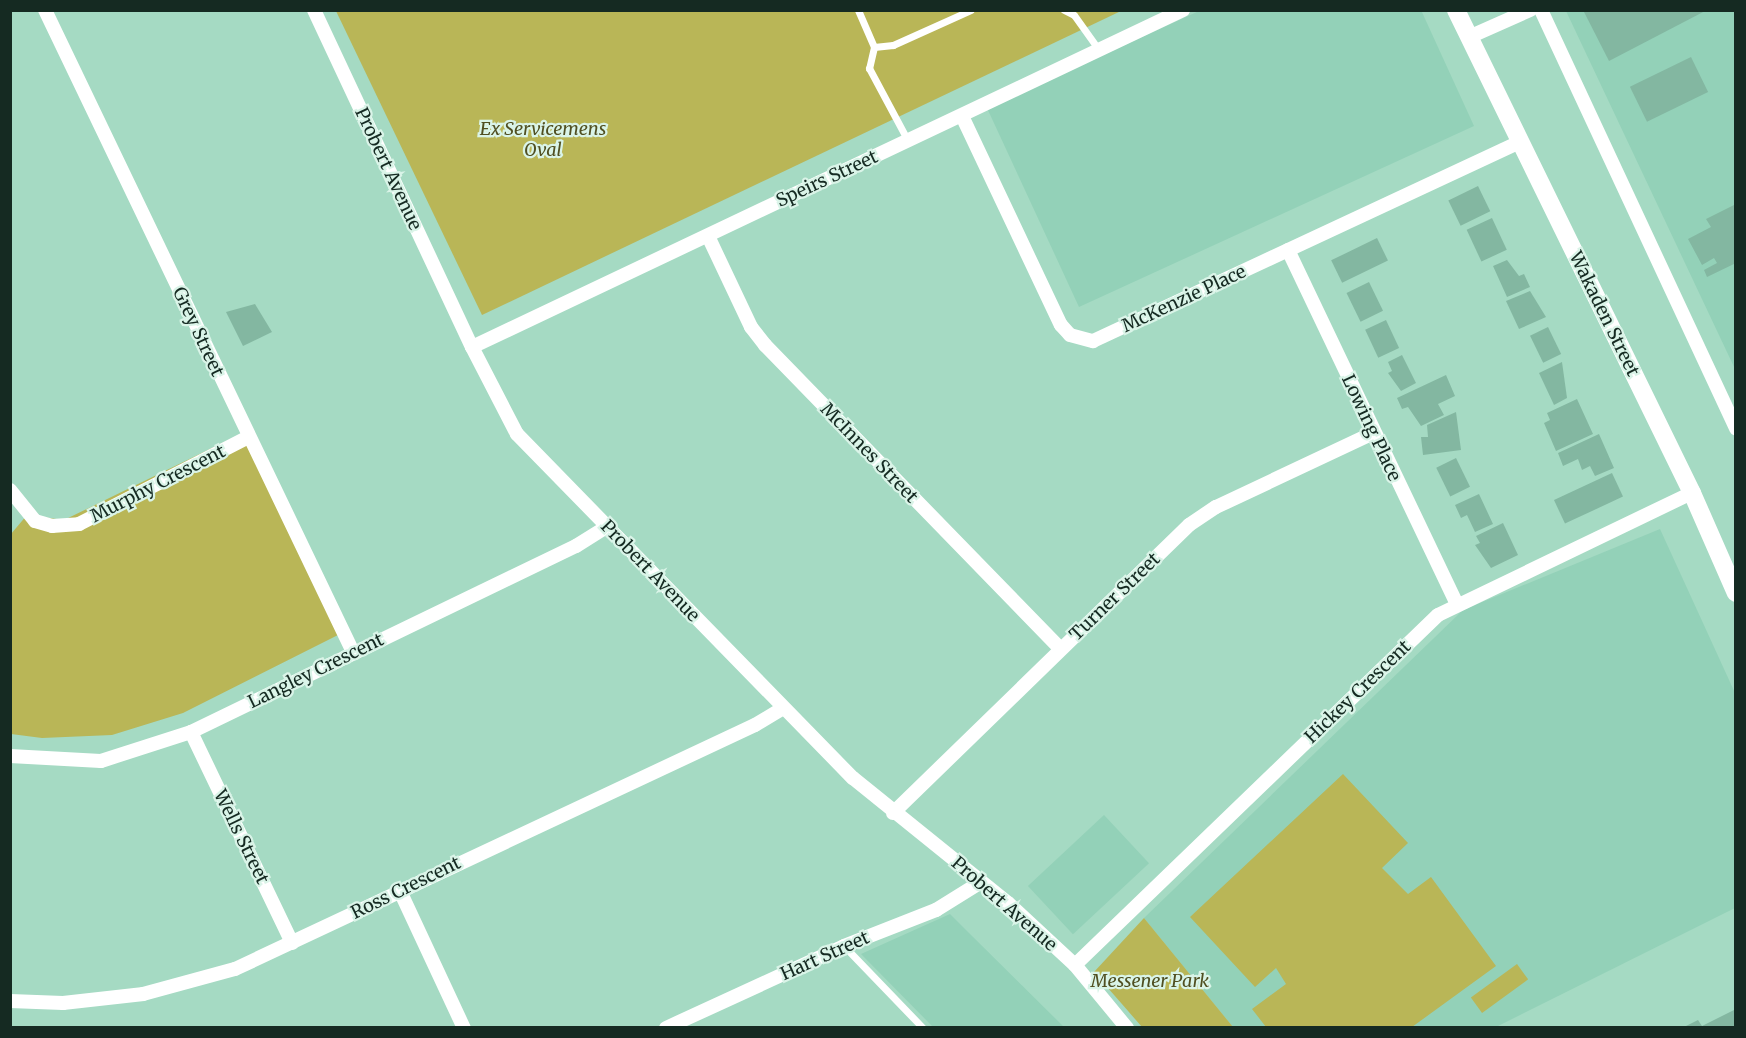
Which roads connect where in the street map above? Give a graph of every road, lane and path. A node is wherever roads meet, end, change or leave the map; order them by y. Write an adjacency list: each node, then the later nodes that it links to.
1 (45, 10): 21 (street, Grey Street)
2 (314, 10): 18 (street, Probert Avenue)
3 (858, 10): 11 (lane)
4 (971, 10): 11 (lane)
5 (1064, 10): 12 (lane)
6 (1183, 10): 12 (street, Speirs Street)
7 (1456, 10): 10 (main road, Wakaden Street)
8 (1530, 10): 10 (street)
9 (1541, 10): 19 (street)
10 (1469, 37): 15 (main road, Wakaden Street)
11 (874, 47): 14 (lane)
12 (1099, 50): 13 (street, Speirs Street)
13 (962, 116): 14 (street, Speirs Street); 17 (street, McKenzie Place)
14 (908, 141): 16 (street, Speirs Street)
15 (1519, 142): 17 (street, McKenzie Place); 23 (main road, Wakaden Street)
16 (708, 236): 18 (street, Speirs Street); 27 (street, McInnes Street)
17 (1288, 250): 20 (street, Lowing Place)
18 (472, 347): 24 (street, Probert Avenue)
19 (1736, 429)
20 (1373, 433): 26 (street, Lowing Place); 27 (street, Turner Street)
21 (248, 437): 22 (street, Murphy Crescent); 28 (street, Grey Street)
22 (10, 490)
23 (1692, 493): 25 (main road, Wakaden Street); 26 (street, Hickey Crescent)
24 (607, 527): 28 (street, Langley Crescent); 29 (street, Probert Avenue)
25 (1736, 593)
26 (1457, 604): 37 (street, Hickey Crescent)
27 (1060, 648): 32 (street, Turner Street)
28 (353, 652): 30 (street, Langley Crescent)
29 (783, 708): 32 (street, Probert Avenue); 34 (street, Ross Crescent)
30 (190, 732): 31 (street, Langley Crescent); 35 (street, Wells Street)
31 (10, 756)
32 (893, 813): 33 (street, Probert Avenue)
33 (981, 882): 36 (street, Hart Street); 37 (street, Probert Avenue)
34 (400, 891): 35 (street, Ross Crescent); 39 (street)
35 (292, 943): 38 (street, Ross Crescent)
36 (844, 946): 40 (street, Hart Street); 41 (lane)
37 (1076, 965): 42 (street, Probert Avenue)
38 (10, 1001)
39 (464, 1028)
40 (666, 1028)
41 (923, 1028)
42 (1127, 1028)

